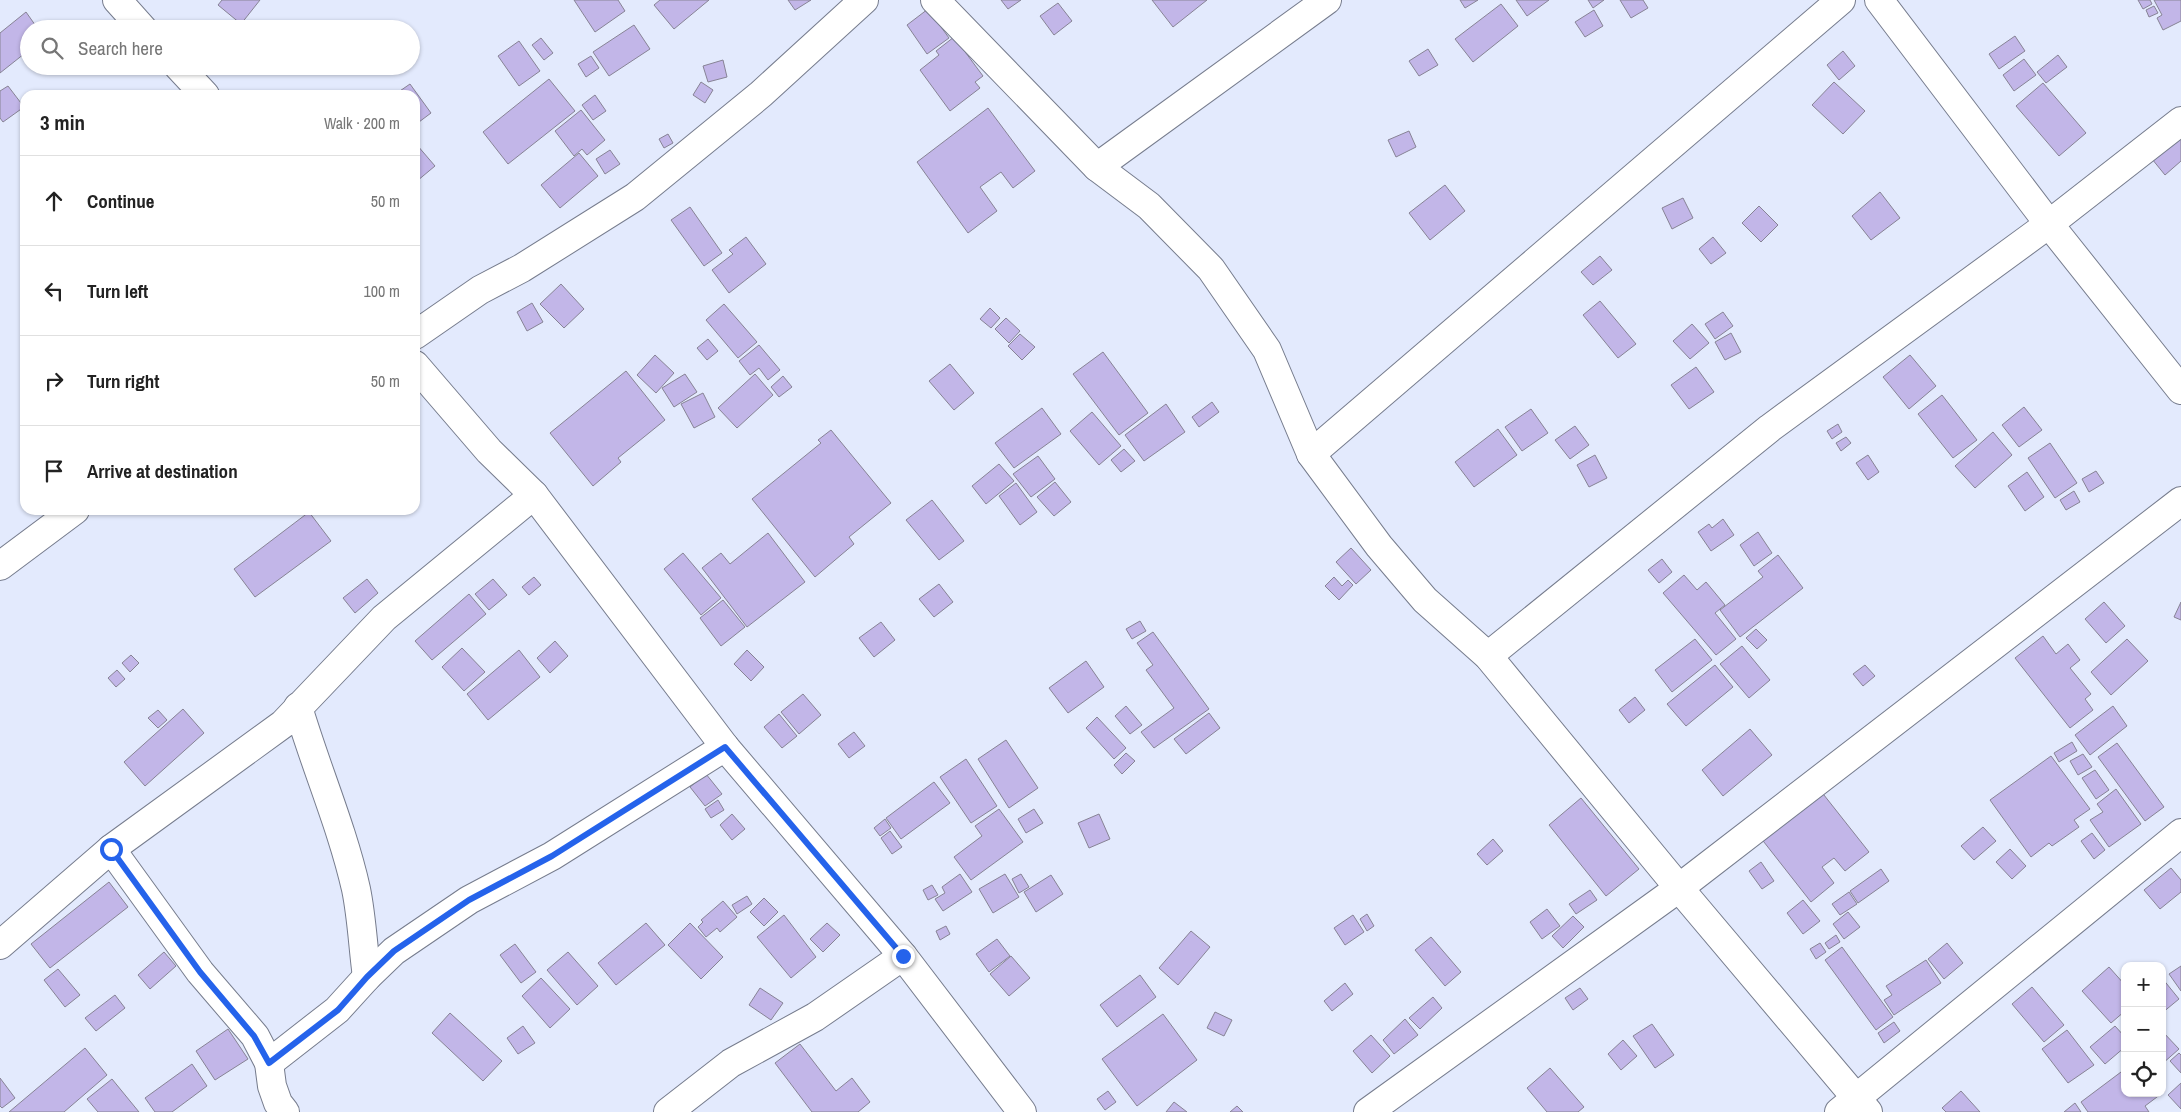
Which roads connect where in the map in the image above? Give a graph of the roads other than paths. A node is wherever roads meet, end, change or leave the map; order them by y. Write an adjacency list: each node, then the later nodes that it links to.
1 (117, 0): 7 (street)
2 (864, 0): 13 (street)
3 (935, 0): 11 (street)
4 (1327, 0): 11 (street)
5 (1841, 0): 16 (street)
6 (1879, 0): 12 (street)
7 (135, 20)
8 (186, 75): 9 (street)
9 (200, 90)
10 (2181, 121): 12 (street)
11 (1097, 167): 16 (street)
12 (2050, 224): 15 (street); 21 (street)
13 (420, 332)
14 (420, 371): 17 (street)
15 (2181, 390)
16 (1312, 454): 21 (street)
17 (534, 495): 22 (street); 23 (street)
18 (2181, 501): 26 (street)
19 (68, 515): 20 (street)
20 (0, 566)
21 (1488, 656): 26 (street)
22 (298, 707): 25 (street); 29 (street)
23 (725, 747): 28 (street); 29 (street)
24 (2181, 833): 31 (street)
25 (111, 849): 27 (street); 30 (street)
26 (1679, 888): 31 (street); 35 (street)
27 (0, 945)
28 (903, 956): 33 (street); 34 (street)
29 (367, 977): 30 (street)
30 (269, 1063): 32 (street)
31 (1854, 1108)
32 (285, 1112)
33 (668, 1112)
34 (1022, 1112)
35 (1368, 1112)

